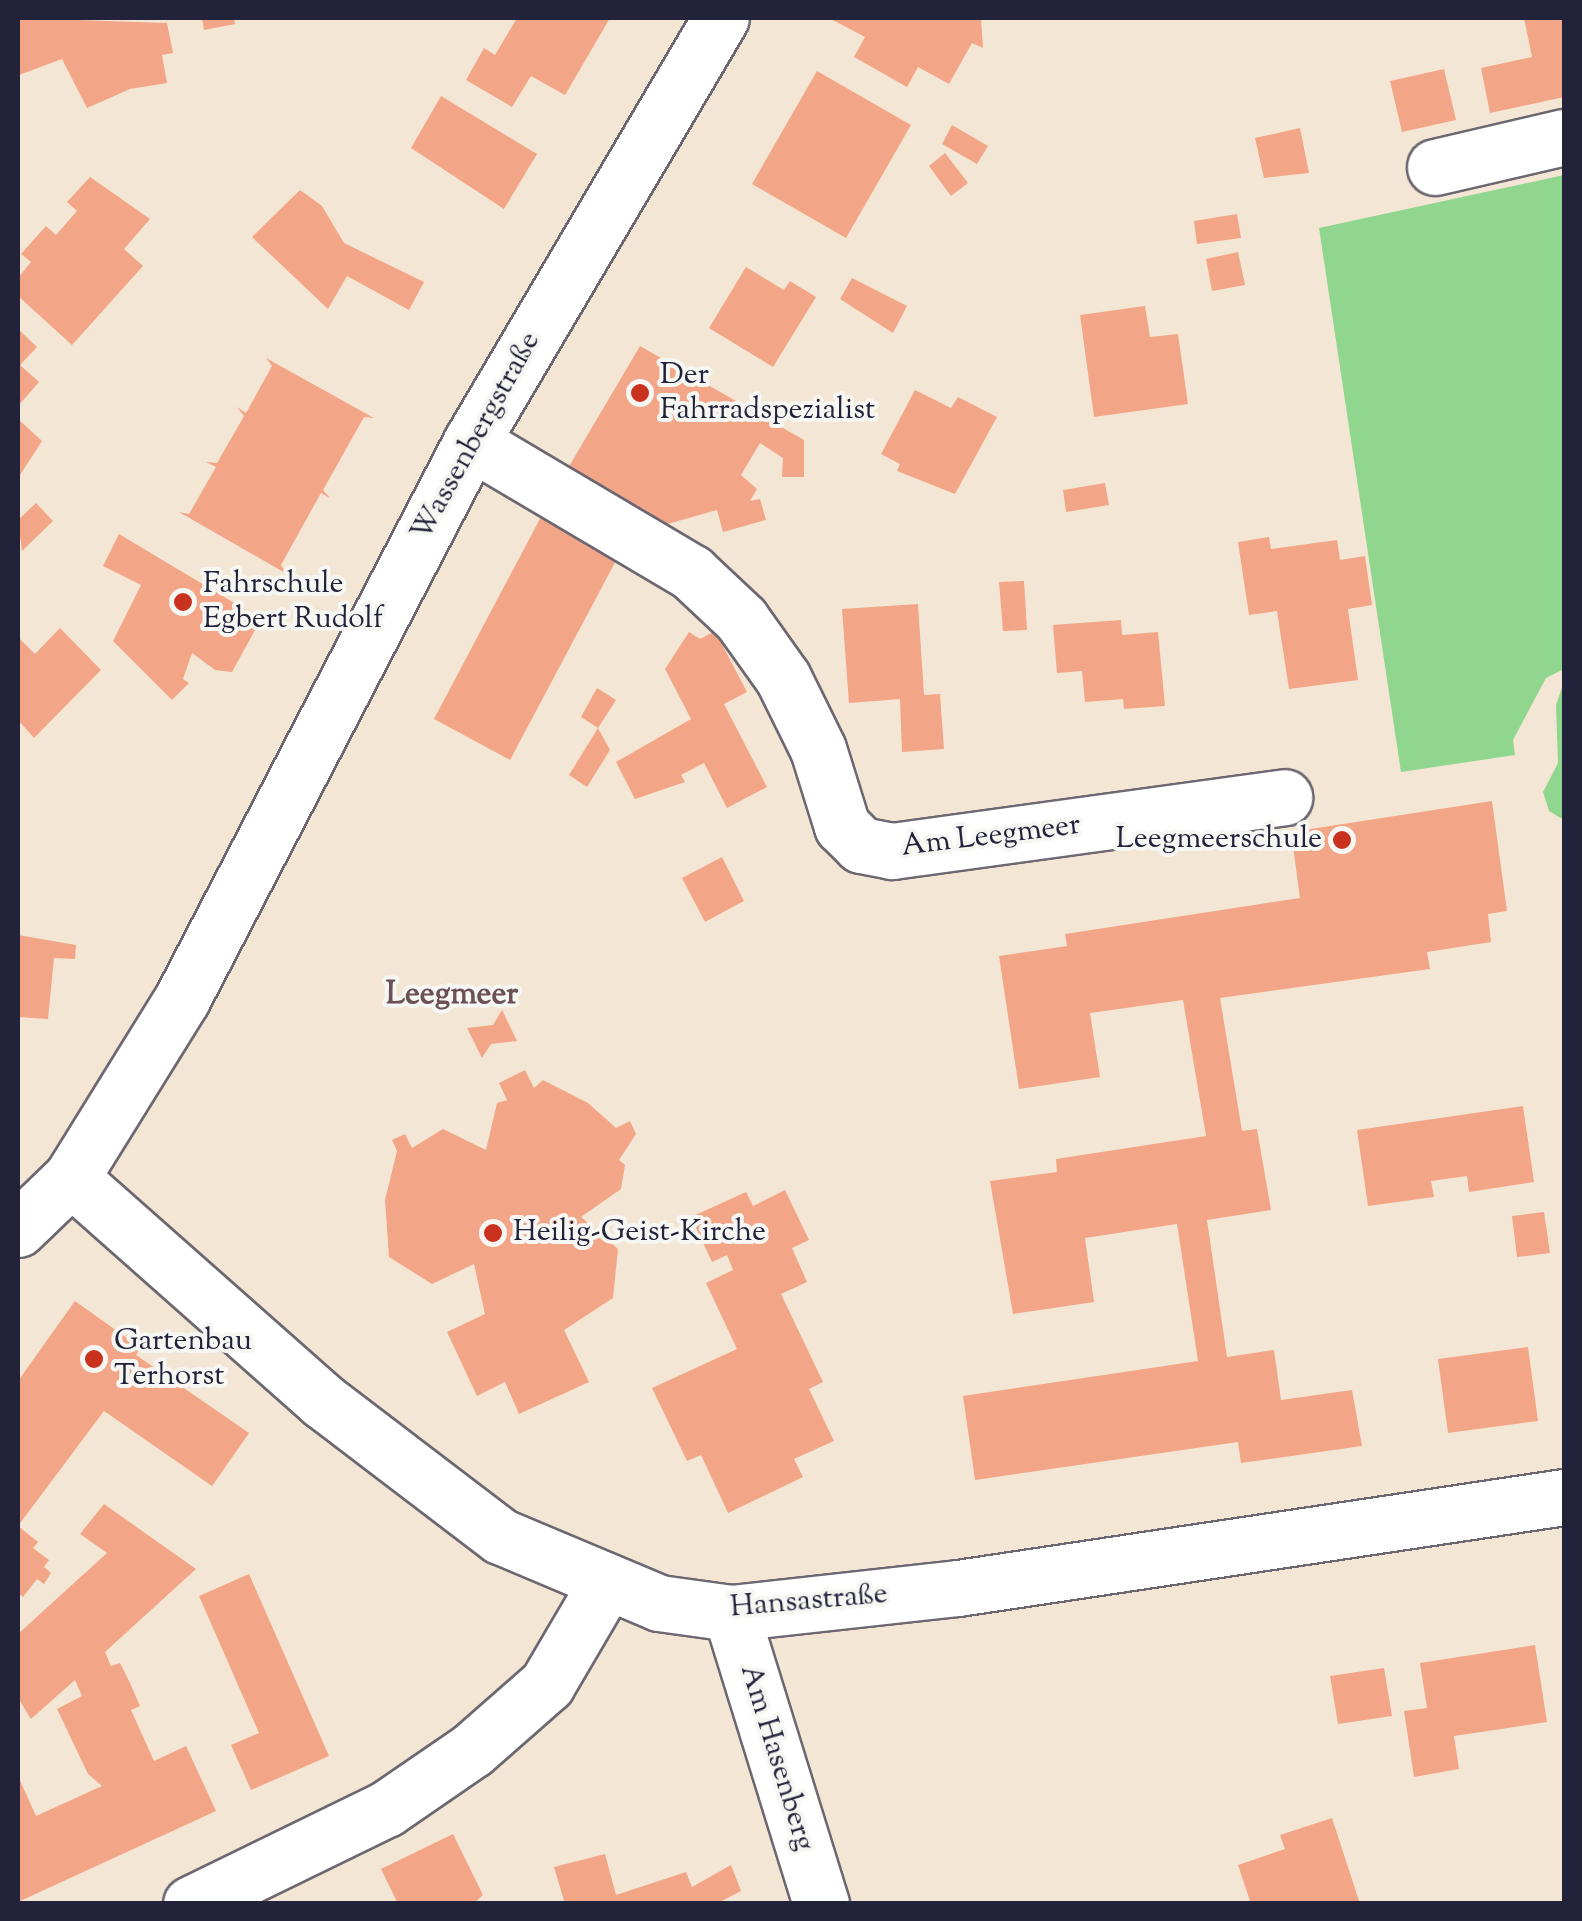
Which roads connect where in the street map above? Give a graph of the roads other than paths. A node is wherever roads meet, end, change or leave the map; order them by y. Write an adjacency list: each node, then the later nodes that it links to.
1 (720, 18): 4 (street, Wassenbergstraße)
2 (1564, 137): 3 (street)
3 (1435, 167)
4 (470, 442): 5 (street, Am Leegmeer); 6 (street, Wassenbergstraße)
5 (1284, 798)
6 (71, 1178): 7 (street, Wassenbergstraße); 9 (street, Hansastraße)
7 (18, 1229)
8 (1564, 1497): 10 (street, Hansastraße)
9 (605, 1585): 10 (street, Hansastraße); 11 (street)
10 (732, 1613): 12 (street, Am Hasenberg)
11 (191, 1904)
12 (821, 1904)

